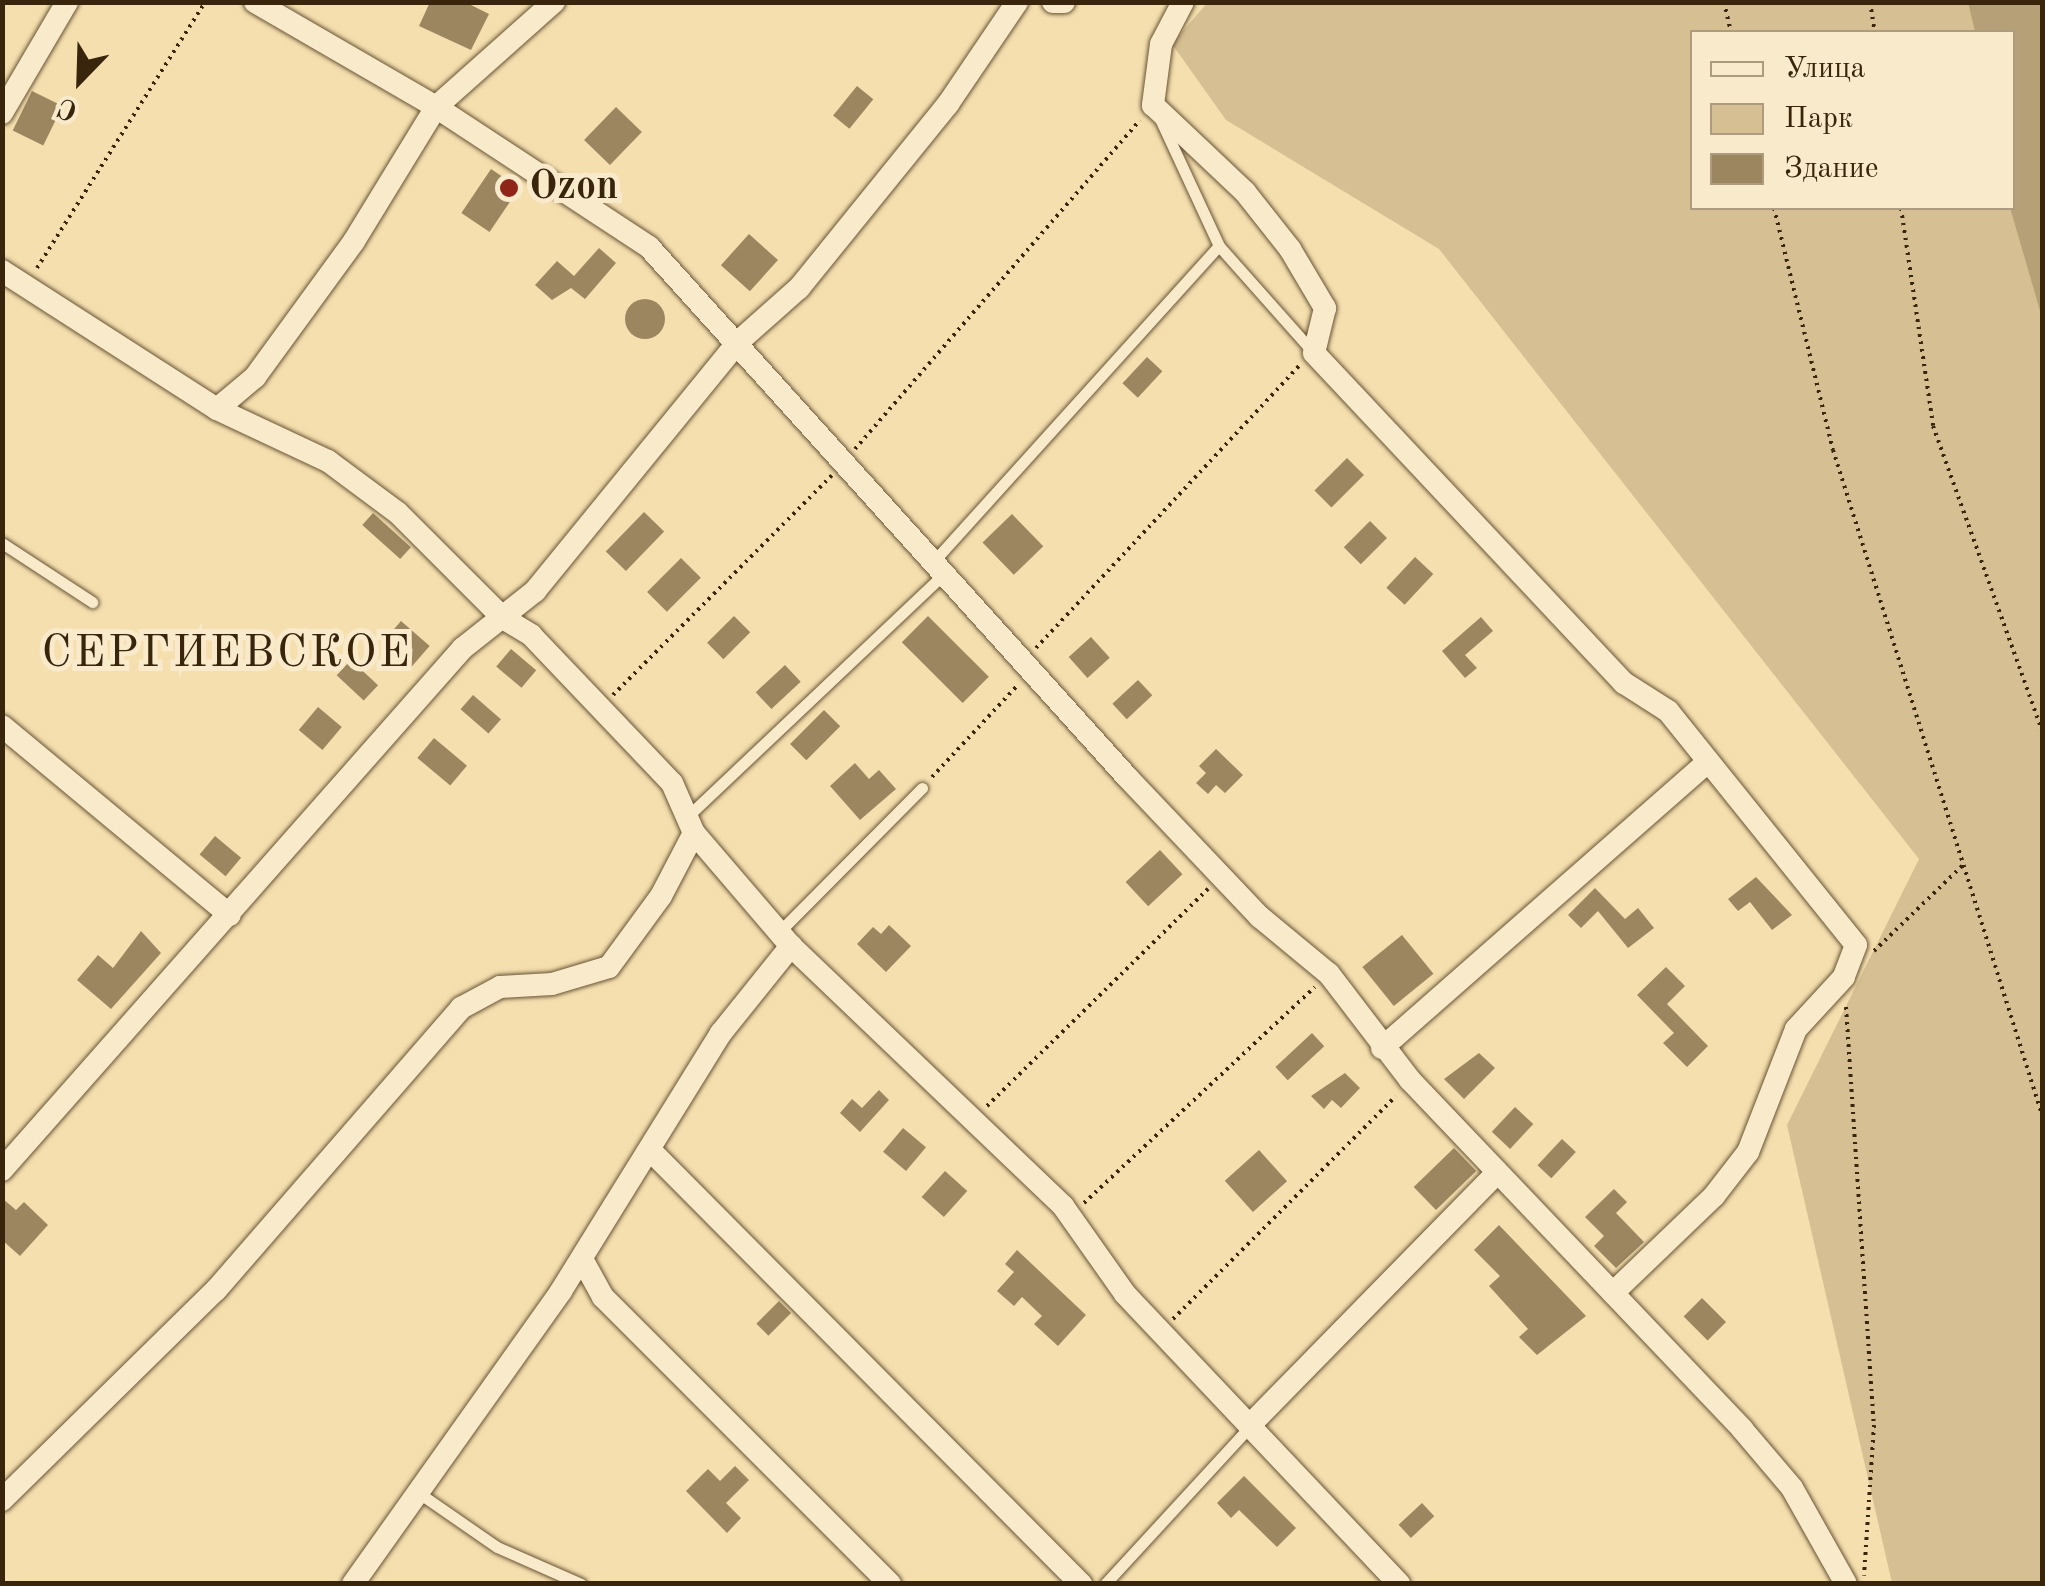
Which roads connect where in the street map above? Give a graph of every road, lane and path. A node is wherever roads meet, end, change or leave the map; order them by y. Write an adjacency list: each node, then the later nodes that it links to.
1 (67, 2): 15 (street)
2 (205, 2): 19 (path)
3 (255, 2): 14 (street)
4 (554, 2): 14 (street)
5 (1017, 2): 20 (street)
6 (1053, 2): 7 (street)
7 (1064, 2)
8 (1182, 2): 13 (street)
9 (1724, 2): 11 (path)
10 (1870, 2): 12 (path)
11 (1731, 30)
12 (1875, 30)
13 (1153, 105): 18 (lane); 21 (street); 23 (path)
14 (436, 107): 20 (street); 22 (street)
15 (2, 113)
16 (1774, 210): 35 (path)
17 (1900, 210): 31 (path)
18 (1219, 246): 21 (lane); 25 (lane)
19 (8, 274): 22 (street)
20 (737, 343): 23 (street); 27 (street)
21 (1314, 352): 28 (path); 32 (street)
22 (217, 409): 27 (street)
23 (844, 462): 25 (street); 29 (path)
24 (2, 543): 26 (lane)
25 (938, 568): 28 (street); 34 (lane)
26 (92, 602)
27 (503, 618): 29 (street); 37 (street)
28 (1025, 659): 33 (path); 36 (street)
29 (602, 704): 34 (street)
30 (2, 726): 37 (street)
31 (2042, 730)
32 (1708, 762): 41 (street); 42 (street)
33 (922, 788): 38 (lane)
34 (692, 824): 38 (street); 55 (street)
35 (1964, 864): 39 (path); 44 (path)
36 (1222, 877): 40 (street); 45 (path)
37 (230, 915): 47 (street)
38 (785, 939): 45 (street); 46 (street)
39 (1871, 954)
40 (1329, 974): 42 (street); 49 (path)
41 (1844, 977): 51 (street); 63 (path)
42 (1382, 1048): 43 (street)
43 (1410, 1080): 48 (street); 52 (path)
44 (2042, 1115)
45 (972, 1120): 49 (street)
46 (650, 1150): 50 (street); 59 (street)
47 (2, 1170)
48 (1497, 1173): 51 (street); 53 (street)
49 (1070, 1216): 52 (street)
50 (582, 1259): 54 (street); 58 (street)
51 (1613, 1293): 62 (street)
52 (1163, 1329): 53 (street)
53 (1251, 1424): 60 (lane); 61 (street)
54 (416, 1491): 56 (street); 57 (lane)
55 (2, 1500)
56 (354, 1584)
57 (581, 1584)
58 (890, 1584)
59 (1081, 1584)
60 (1104, 1584)
61 (1399, 1584)
62 (1846, 1584)
63 (1864, 1584)

